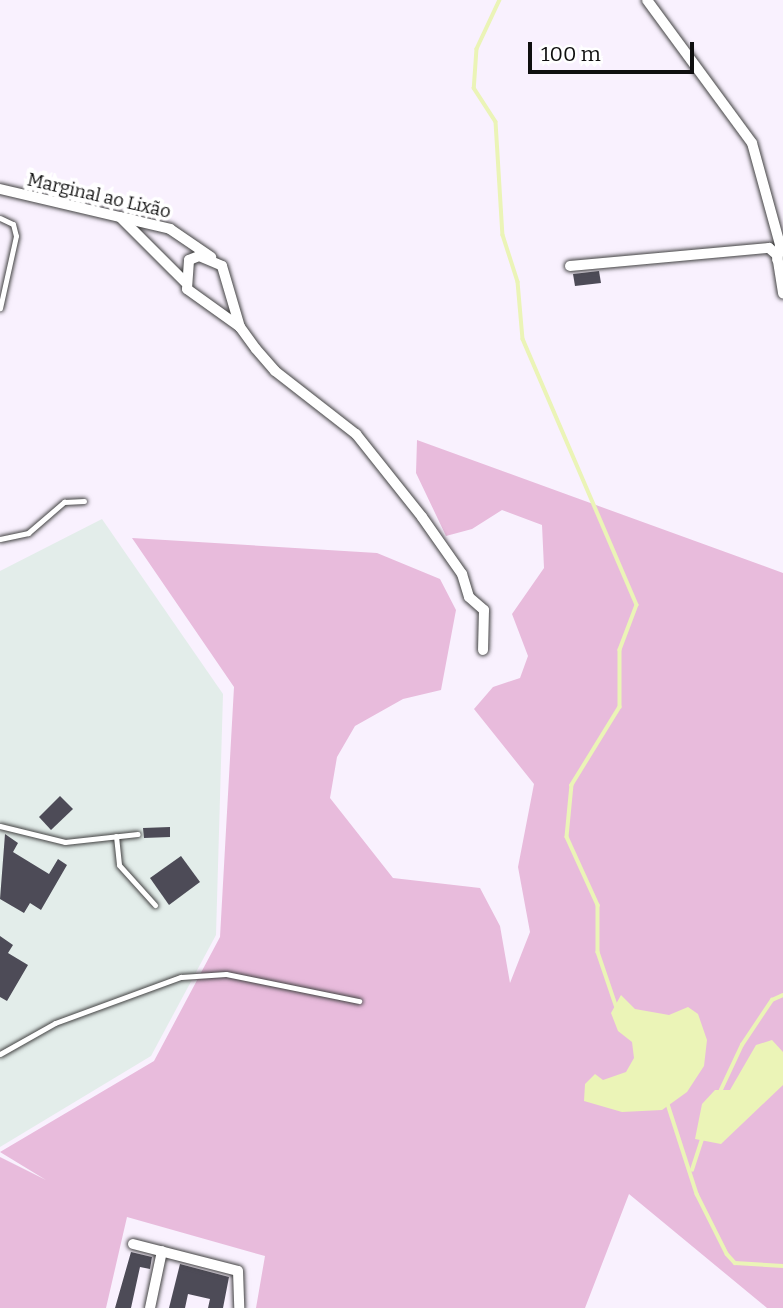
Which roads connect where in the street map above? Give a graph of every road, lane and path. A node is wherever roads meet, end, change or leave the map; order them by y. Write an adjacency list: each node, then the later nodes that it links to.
1 (647, 0): 5 (street)
2 (0, 189): 3 (street, Marginal ao Lixão)
3 (120, 217): 6 (street, Marginal ao Lixão); 8 (street)
4 (0, 218): 10 (lane)
5 (777, 260): 7 (street); 9 (street)
6 (222, 266): 8 (street); 11 (street)
7 (570, 266)
8 (186, 282): 11 (street)
9 (783, 294)
10 (0, 308)
11 (240, 327): 14 (street)
12 (84, 501): 13 (lane)
13 (0, 538)
14 (482, 650)
15 (0, 826): 17 (lane)
16 (138, 834): 17 (lane)
17 (116, 836): 18 (lane)
18 (155, 905)
19 (359, 1001): 20 (lane)
20 (0, 1054)
21 (133, 1244): 22 (street)
22 (162, 1251): 23 (street); 24 (street)
23 (150, 1308)
24 (239, 1308)

